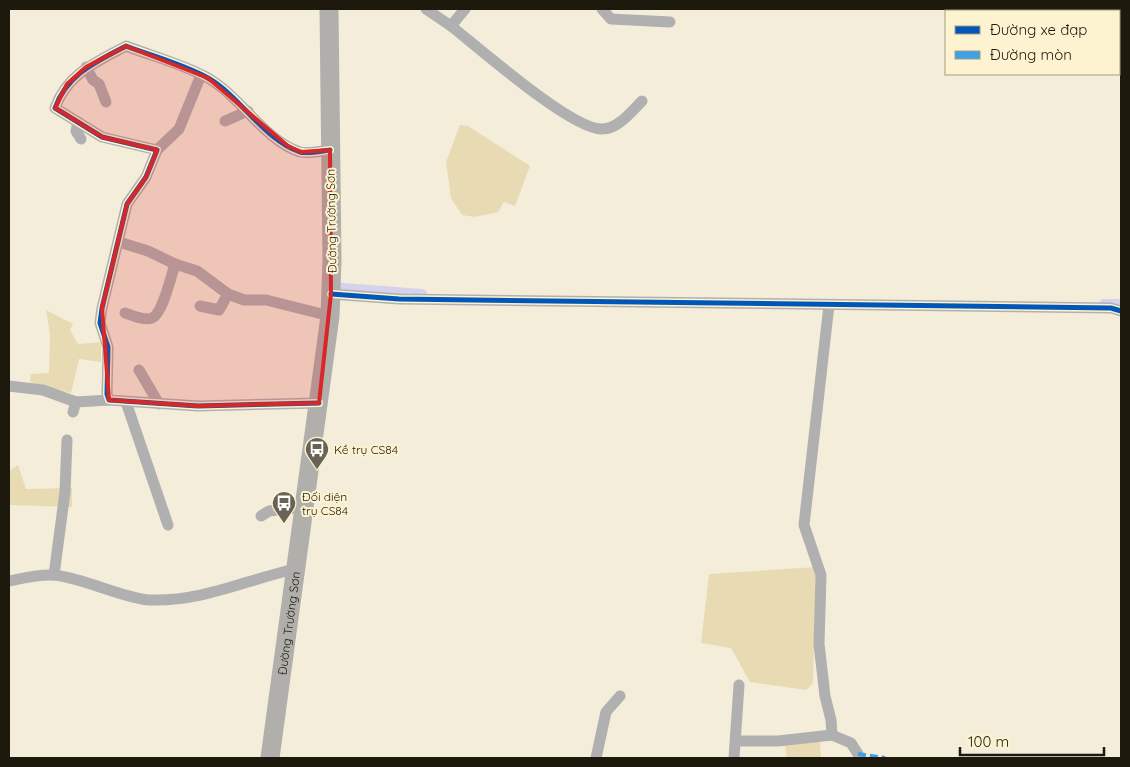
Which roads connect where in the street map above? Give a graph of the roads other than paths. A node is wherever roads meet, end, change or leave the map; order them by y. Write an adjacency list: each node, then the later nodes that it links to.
1 (329, 9): 16 (highway, Đường Trường Sơn)
2 (426, 9): 6 (street)
3 (464, 9): 6 (street)
4 (602, 9): 5 (street)
5 (670, 22)
6 (451, 26): 10 (street)
7 (86, 67): 8 (street); 9 (street); 13 (street)
8 (201, 75): 11 (street); 15 (street)
9 (106, 102)
10 (642, 102)
11 (248, 111): 12 (street); 16 (street)
12 (225, 121)
13 (78, 122): 14 (street); 15 (street)
14 (81, 139)
15 (156, 150): 17 (street)
16 (330, 150): 20 (highway, Đường Trường Sơn)
17 (119, 242): 18 (street); 28 (street)
18 (175, 264): 19 (street); 24 (street)
19 (228, 294): 22 (street); 25 (street)
20 (331, 294): 21 (street); 25 (highway, Đường Trường Sơn)
21 (830, 305): 23 (street); 41 (street)
22 (200, 306)
23 (1121, 311)
24 (125, 313)
25 (330, 316): 30 (highway, Đường Trường Sơn)
26 (138, 370): 31 (street)
27 (9, 386): 28 (street)
28 (109, 400): 29 (street)
29 (126, 402): 31 (street); 35 (street)
30 (319, 403): 31 (street); 33 (highway, Đường Trường Sơn)
31 (159, 404)
32 (67, 440): 37 (street)
33 (304, 507): 34 (street); 36 (highway, Đường Trường Sơn)
34 (260, 516)
35 (168, 525)
36 (295, 569): 37 (street); 44 (highway, Đường Trường Sơn)
37 (54, 575): 38 (street)
38 (9, 581)
39 (739, 685): 42 (street)
40 (620, 696): 45 (street)
41 (832, 735): 42 (street); 43 (street)
42 (736, 741): 46 (street)
43 (858, 754)
44 (270, 758)
45 (596, 758)
46 (734, 758)

